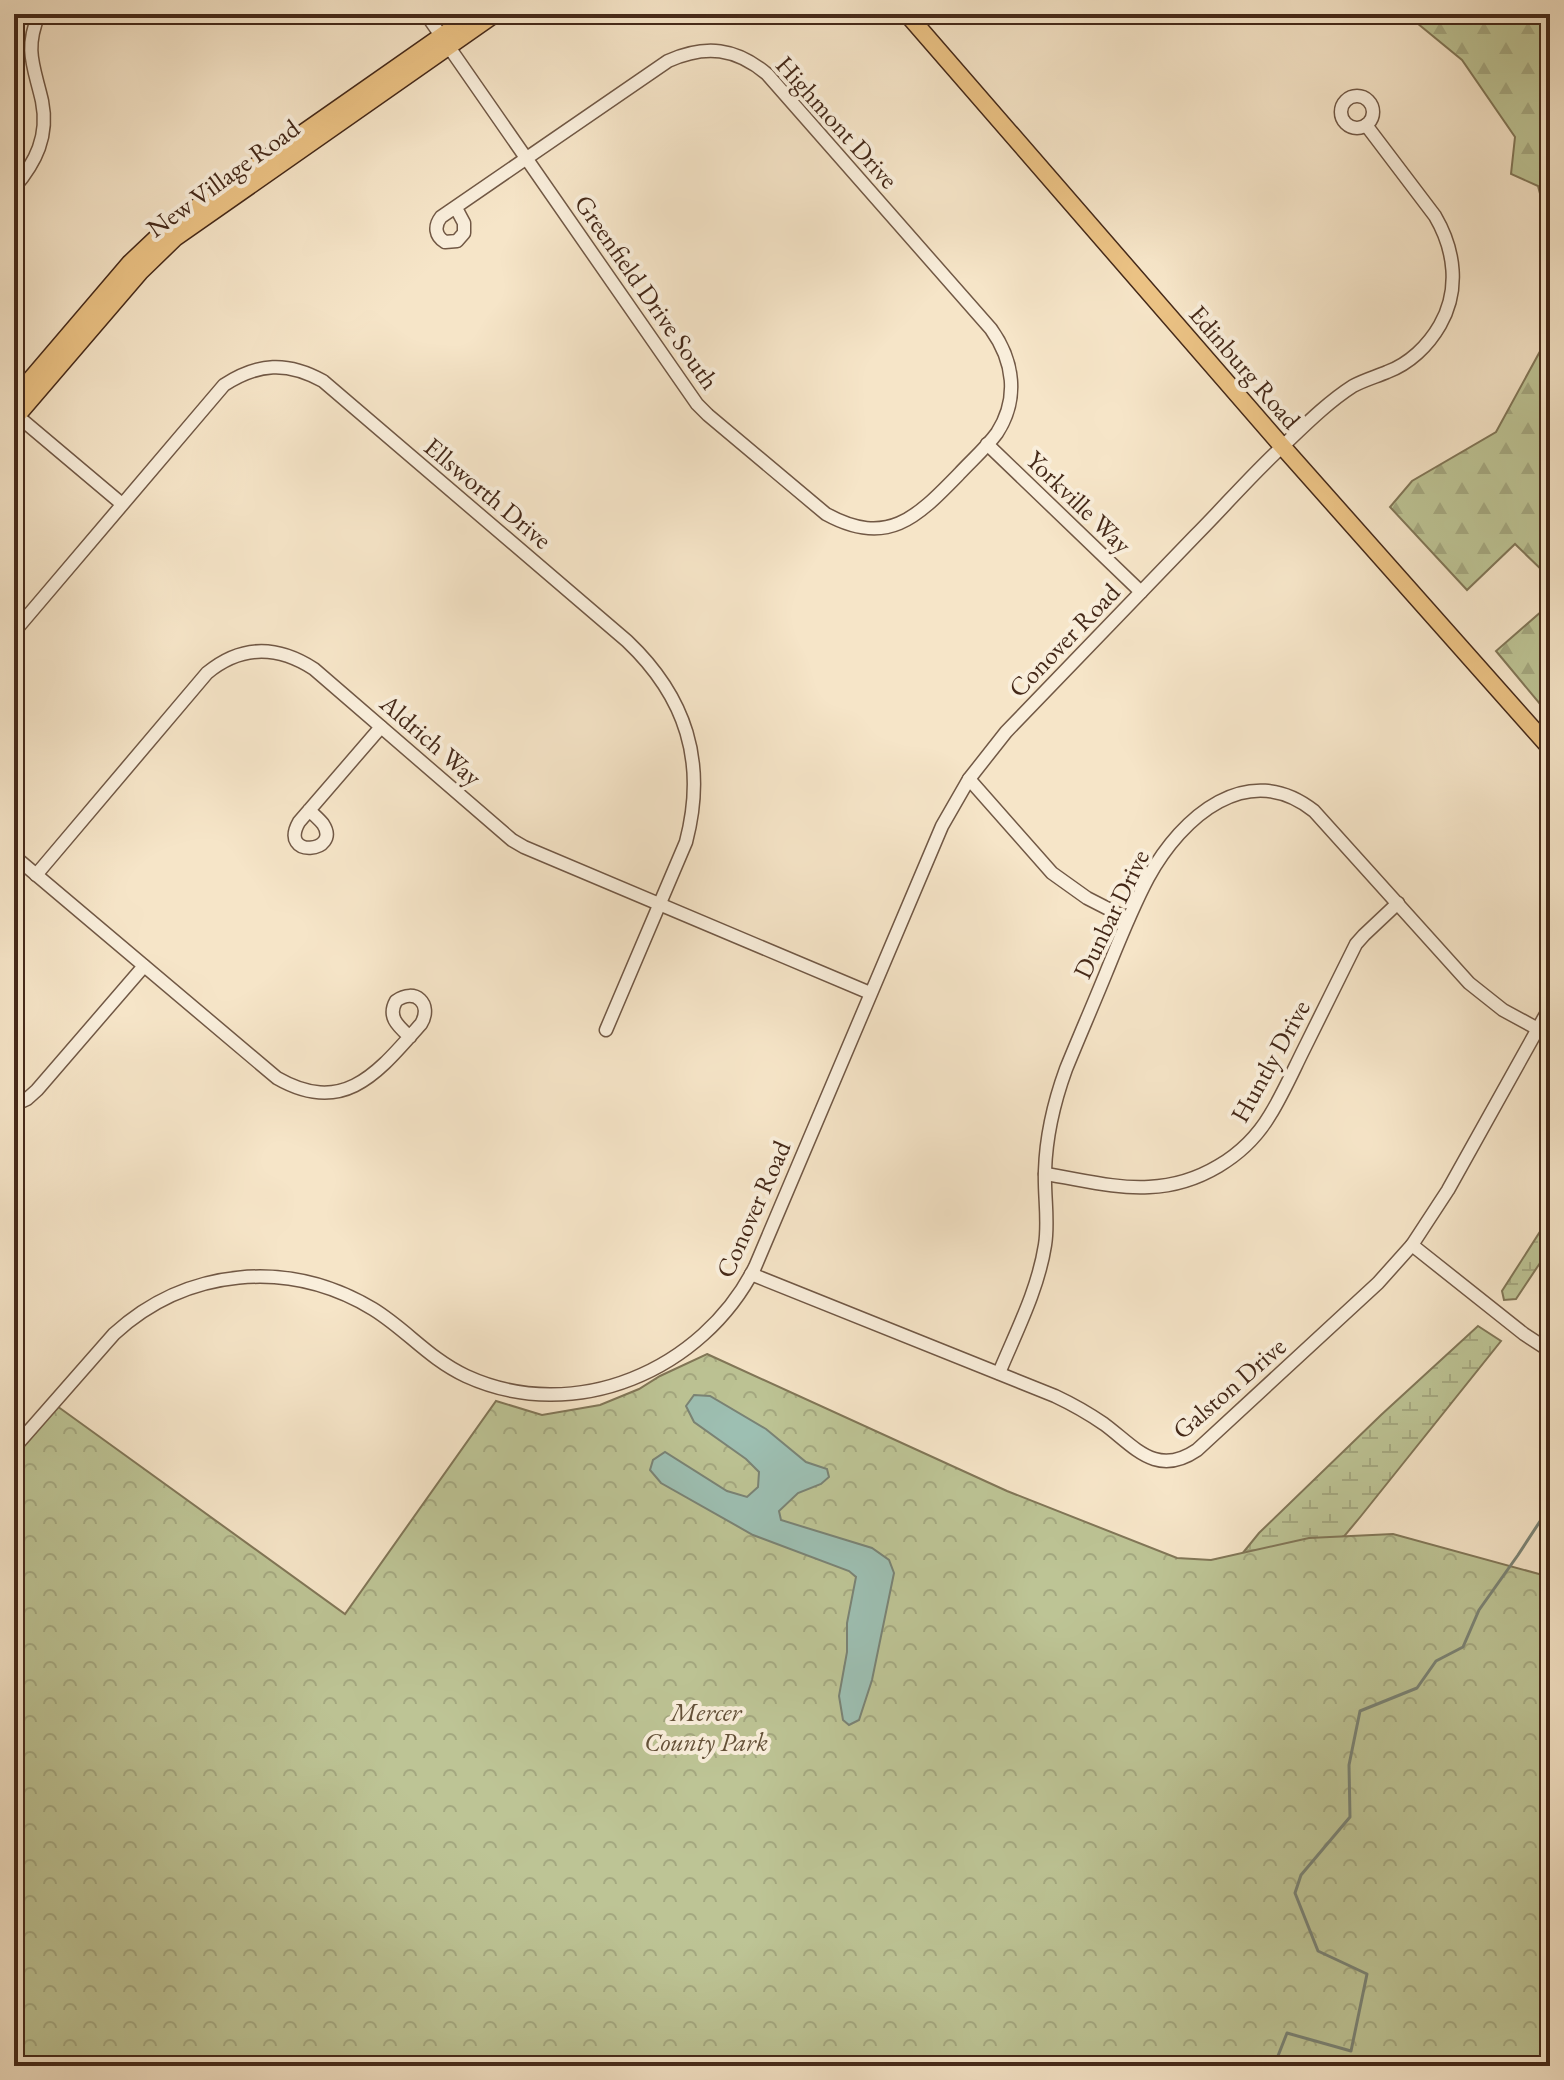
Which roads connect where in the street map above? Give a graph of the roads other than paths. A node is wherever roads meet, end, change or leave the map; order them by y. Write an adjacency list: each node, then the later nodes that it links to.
1 (39, 14): 9 (street)
2 (426, 14): 6 (street, Greenfield Drive South)
3 (473, 14): 6 (main road, New Village Road)
4 (495, 14): 6 (main road, New Village Road)
5 (907, 14): 14 (main road, Edinburg Road)
6 (445, 41): 8 (street, Greenfield Drive South); 12 (main road, New Village Road)
7 (1366, 125): 14 (street, Conover Road)
8 (527, 159): 10 (street, Highmont Drive); 11 (street, Highmont Drive); 13 (street, Greenfield Drive South)
9 (14, 188)
10 (456, 208)
11 (1012, 381): 13 (street, Greenfield Drive South)
12 (15, 411): 15 (street)
13 (987, 444): 16 (street, Yorkville Way)
14 (1282, 446): 16 (street, Conover Road); 19 (main road, Edinburg Road)
15 (122, 504): 17 (street, Ellsworth Drive); 25 (street, Ellsworth Drive)
16 (1141, 592): 20 (street, Conover Road)
17 (14, 632)
18 (381, 727): 21 (street); 23 (street, Aldrich Way); 25 (street, Aldrich Way)
19 (1550, 748)
20 (969, 779): 26 (street); 28 (street, Conover Road)
21 (309, 810)
22 (14, 856): 23 (street)
23 (36, 875): 27 (street)
24 (1398, 903): 26 (street, Dunbar Drive); 30 (street, Dunbar Drive); 34 (street, Huntly Drive)
25 (659, 904): 28 (street, Aldrich Way); 31 (street, Ellsworth Drive)
26 (1128, 919): 34 (street, Dunbar Drive)
27 (144, 966): 32 (street); 33 (street)
28 (870, 993): 36 (street, Conover Road)
29 (1550, 1007): 30 (street, Galston Drive)
30 (1538, 1029): 35 (street, Galston Drive)
31 (606, 1030)
32 (410, 1037)
33 (14, 1105)
34 (1045, 1174): 38 (street, Dunbar Drive)
35 (1412, 1245): 37 (street); 38 (street, Galston Drive)
36 (751, 1274): 38 (street, Galston Drive); 39 (street, Conover Road)
37 (1550, 1351)
38 (999, 1373)
39 (14, 1448)

